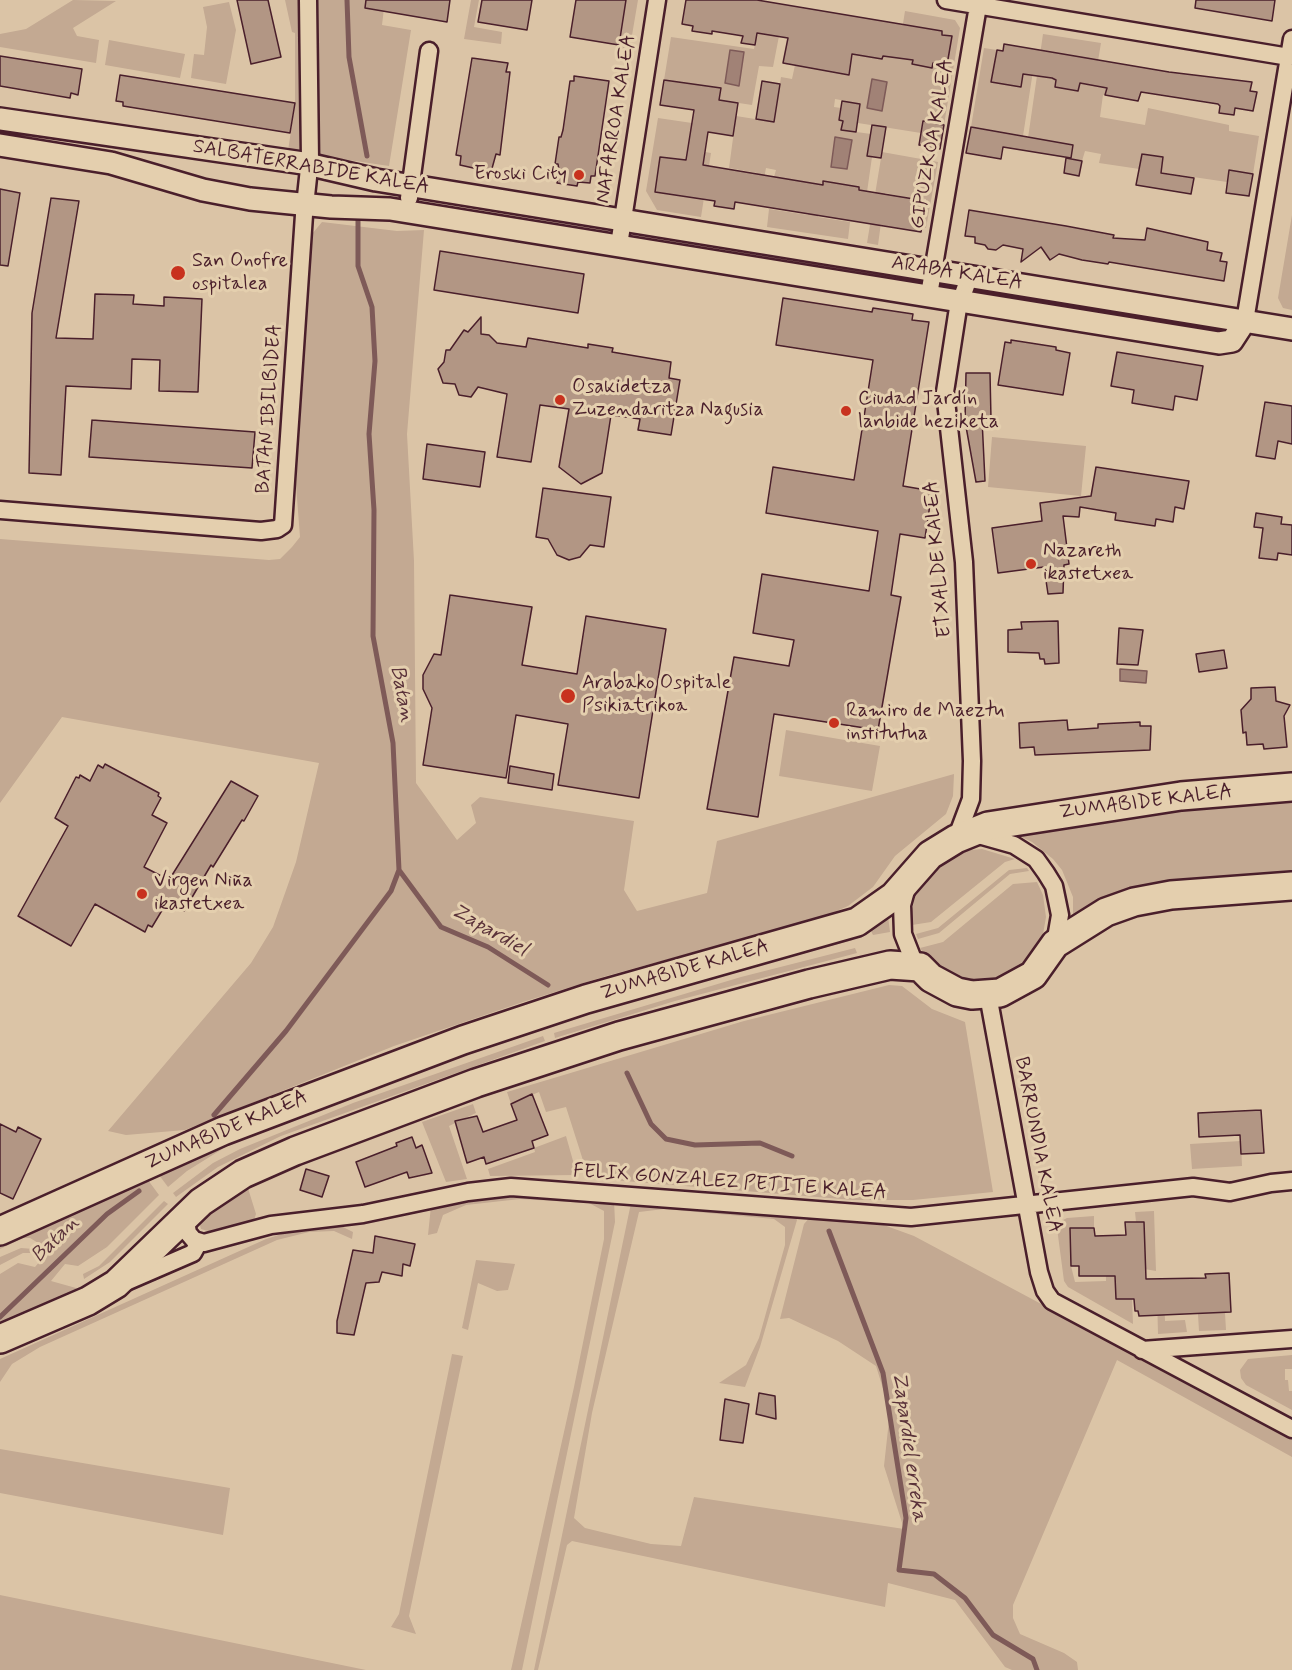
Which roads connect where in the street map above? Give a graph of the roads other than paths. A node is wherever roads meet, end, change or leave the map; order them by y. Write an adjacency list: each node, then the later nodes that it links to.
1 (308, 0): 10 (street, BATAN IBILBIDEA)
2 (657, 0): 13 (street, NAFARROA KALEA)
3 (946, 0): 4 (street)
4 (979, 2): 7 (street); 15 (street, GIPUZKOA KALEA)
5 (1292, 39): 7 (street)
6 (429, 51): 11 (street)
7 (1289, 57): 19 (street)
8 (0, 119): 10 (street, SALBATERRABIDE KALEA)
9 (0, 145): 12 (street, SALBATERRABIDE KALEA)
10 (309, 165): 11 (street, SALBATERRABIDE KALEA); 12 (street, BATAN IBILBIDEA)
11 (410, 192): 13 (street, SALBATERRABIDE KALEA)
12 (305, 205): 14 (street, SALBATERRABIDE KALEA); 21 (street, BATAN IBILBIDEA)
13 (623, 219): 14 (street, NAFARROA KALEA); 15 (street, ARABA KALEA)
14 (619, 245): 17 (street, ARABA KALEA)
15 (934, 270): 16 (street, ARABA KALEA); 17 (street, GIPUZKOA KALEA)
16 (970, 275): 18 (street, ETXALDE KALEA); 19 (street, ARABA KALEA)
17 (929, 295): 18 (street, ARABA KALEA)
18 (960, 300): 19 (street, ARABA KALEA); 23 (street, ETXALDE KALEA)
19 (1242, 327): 20 (street, ARABA KALEA)
20 (1292, 329)
21 (0, 510)
22 (1292, 787): 23 (main road, ZUMABIDE KALEA)
23 (963, 836): 24 (main road, ZUMABIDE KALEA); 26 (street)
24 (911, 878): 27 (street); 32 (main road, ZUMABIDE KALEA)
25 (1292, 886): 26 (main road)
26 (1055, 944): 28 (main road)
27 (920, 967): 28 (main road); 31 (main road)
28 (988, 995): 30 (street, BARRUNDIA KALEA)
29 (1292, 1181): 30 (street, FELIX GONZALEZ PETITE KALEA)
30 (1028, 1204): 33 (street, FELIX GONZALEZ PETITE KALEA); 37 (street, BARRUNDIA KALEA)
31 (185, 1216): 33 (street); 34 (main road)
32 (0, 1231)
33 (199, 1242): 34 (street)
34 (116, 1284): 35 (main road)
35 (0, 1339)
36 (1292, 1339): 37 (street)
37 (1142, 1350): 38 (street)
38 (1292, 1429)

